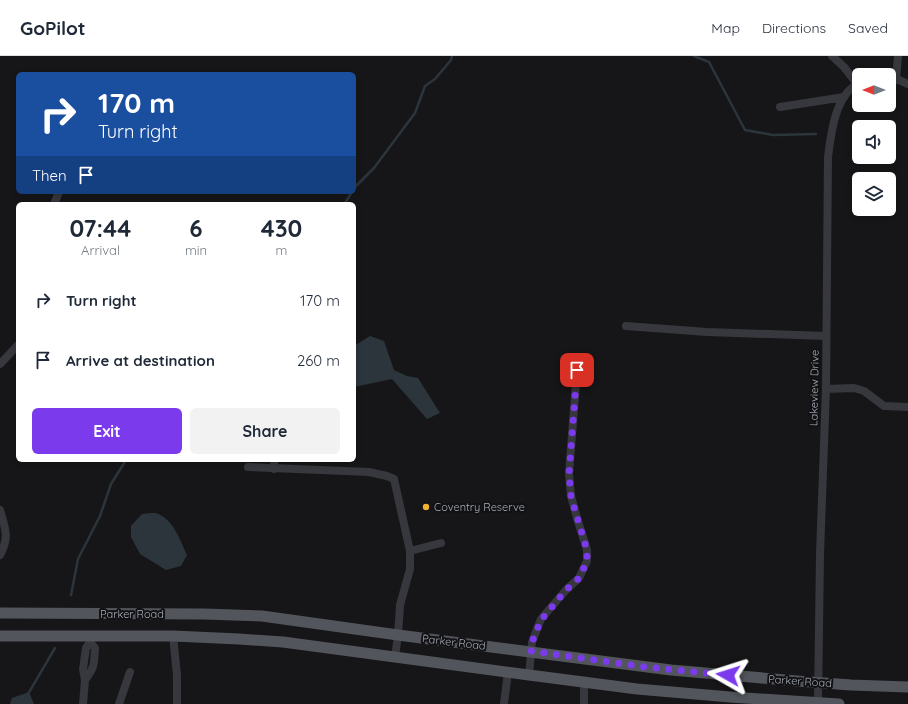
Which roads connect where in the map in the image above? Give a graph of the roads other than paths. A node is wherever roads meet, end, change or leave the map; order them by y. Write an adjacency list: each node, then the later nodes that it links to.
1 (832, 56): 4 (street)
2 (898, 56): 3 (street)
3 (895, 68)
4 (852, 76)
5 (896, 80): 6 (street)
6 (908, 84)
7 (852, 88): 8 (street, Lakeview Drive)
8 (844, 97): 9 (street); 11 (street, Lakeview Drive)
9 (780, 107)
10 (626, 326): 11 (street)
11 (826, 336): 15 (street, Lakeview Drive)
12 (16, 346): 13 (street)
13 (0, 364)
14 (577, 370): 28 (street)
15 (826, 389): 16 (street); 34 (street, Lakeview Drive)
16 (908, 407)
17 (274, 464): 18 (street); 21 (street)
18 (248, 468)
19 (0, 510): 22 (street)
20 (441, 543): 21 (street)
21 (410, 551): 24 (street)
22 (0, 555)
23 (0, 613): 24 (main road, Parker Road)
24 (398, 635): 28 (main road, Parker Road); 29 (street)
25 (0, 636): 27 (main road, Parker Road)
26 (173, 636): 27 (main road, Parker Road); 29 (main road, Parker Road); 40 (street)
27 (90, 639): 38 (street)
28 (531, 651): 32 (street); 34 (main road, Parker Road)
29 (395, 657): 31 (main road, Parker Road)
30 (130, 672): 39 (street)
31 (508, 672): 32 (main road, Parker Road); 41 (street)
32 (529, 675): 33 (main road, Parker Road)
33 (584, 682): 36 (main road, Parker Road); 42 (street)
34 (819, 683): 35 (main road, Parker Road); 37 (street, Lakeview Drive)
35 (908, 688)
36 (745, 701): 37 (main road, Parker Road)
37 (818, 703): 43 (main road, Parker Road)
38 (83, 704)
39 (119, 704)
40 (178, 704)
41 (504, 704)
42 (584, 704)
43 (839, 704)

